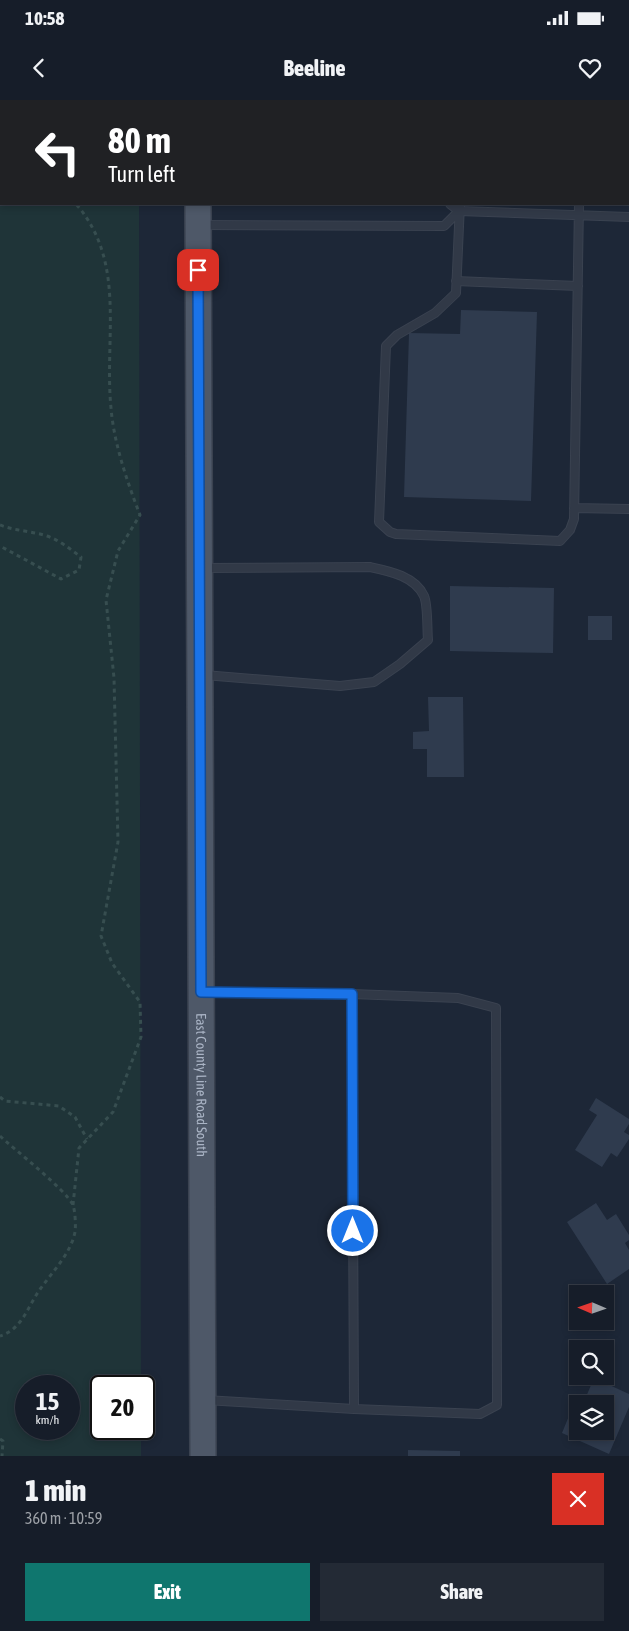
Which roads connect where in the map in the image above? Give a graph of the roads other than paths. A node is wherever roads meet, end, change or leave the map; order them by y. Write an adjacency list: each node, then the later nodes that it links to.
1 (580, 205): 4 (lane)
2 (460, 207): 3 (lane); 4 (lane); 6 (lane)
3 (198, 214): 10 (main road, East County Line Road South)
4 (579, 216): 5 (lane); 7 (lane)
5 (629, 216)
6 (456, 281): 7 (lane); 8 (lane)
7 (578, 286): 8 (lane)
8 (574, 508): 9 (lane)
9 (629, 509)
10 (199, 568): 11 (main road, East County Line Road South); 11 (lane)
11 (200, 674): 12 (main road, East County Line Road South)
12 (201, 992): 13 (lane); 14 (main road, East County Line Road South)
13 (352, 994): 15 (lane); 15 (lane)
14 (203, 1400): 15 (lane); 16 (main road, East County Line Road South)
15 (354, 1409)
16 (203, 1456)

